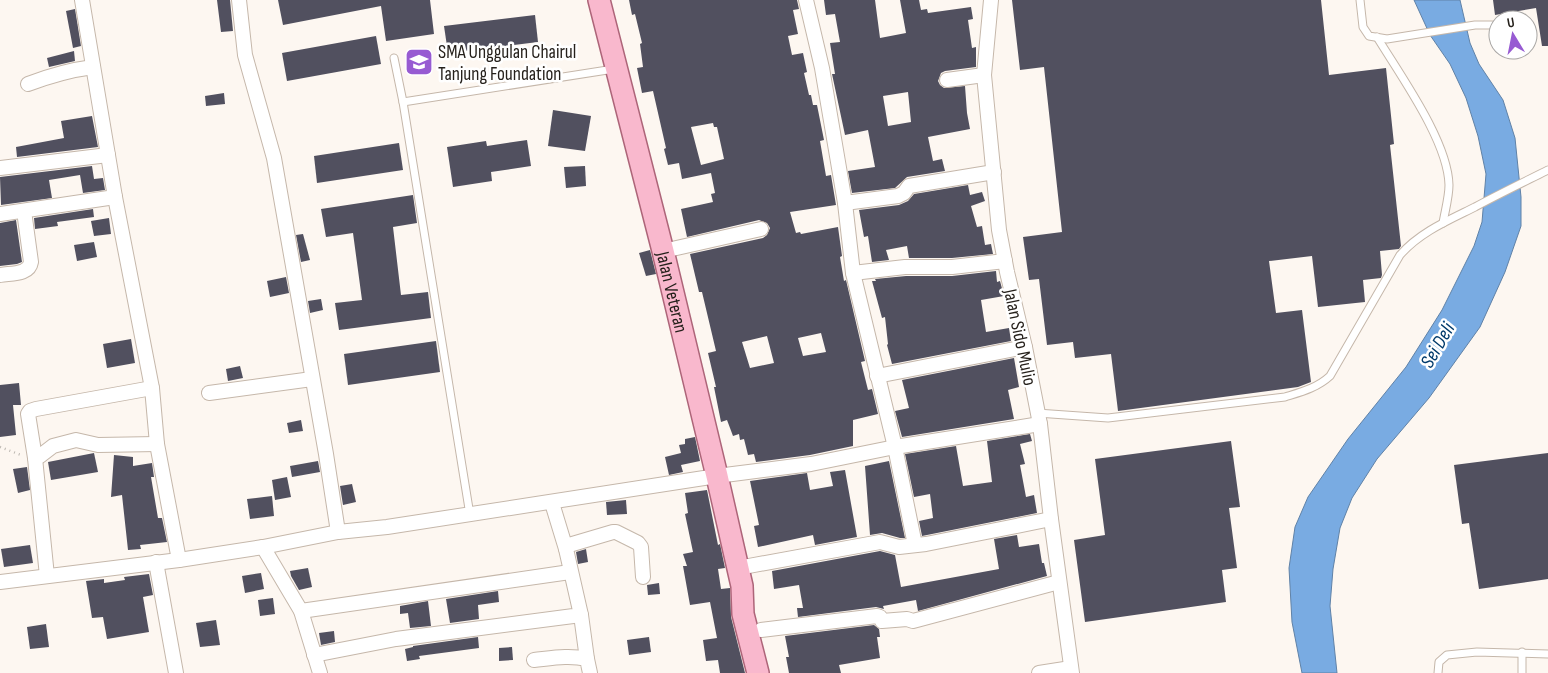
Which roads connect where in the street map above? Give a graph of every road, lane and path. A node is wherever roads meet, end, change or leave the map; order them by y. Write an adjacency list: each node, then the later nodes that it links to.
1 (82, 0): 10 (street)
2 (238, 0): 32 (street)
3 (599, 0): 11 (main road, Jalan Veteran)
4 (806, 0): 21 (street)
5 (991, 0): 12 (street, Jalan Sido Mulio)
6 (1360, 0): 8 (lane)
7 (1488, 25): 8 (lane)
8 (1377, 37): 24 (lane)
9 (394, 58): 15 (lane)
10 (93, 67): 14 (street); 16 (street)
11 (617, 69): 15 (lane); 26 (main road, Jalan Veteran)
12 (984, 75): 13 (street); 19 (street, Jalan Sido Mulio)
13 (947, 80)
14 (28, 84)
15 (403, 102): 42 (lane)
16 (108, 154): 17 (street); 20 (street)
17 (0, 168)
18 (1548, 170): 24 (lane)
19 (994, 172): 21 (street); 27 (street, Jalan Sido Mulio)
20 (115, 197): 22 (street); 33 (street)
21 (845, 203): 28 (street)
22 (24, 211): 23 (street); 29 (street)
23 (0, 214)
24 (1443, 223): 35 (lane)
25 (761, 229): 26 (street)
26 (663, 251): 40 (main road, Jalan Veteran)
27 (1005, 261): 28 (street); 30 (street, Jalan Sido Mulio)
28 (852, 273): 31 (street)
29 (0, 275)
30 (1025, 347): 31 (street); 35 (street, Jalan Sido Mulio)
31 (878, 376): 38 (street)
32 (312, 379): 34 (street); 44 (street)
33 (152, 388): 36 (street); 39 (street)
34 (209, 393)
35 (1038, 418): 38 (street); 43 (street, Jalan Sido Mulio)
36 (157, 444): 39 (street); 48 (street)
37 (0, 446): 39 (path)
38 (894, 447): 40 (street); 45 (street)
39 (34, 458): 51 (street)
40 (717, 476): 41 (street); 53 (main road, Jalan Veteran)
41 (552, 503): 42 (street); 47 (street)
42 (470, 515): 44 (street)
43 (1050, 519): 45 (street); 55 (street, Jalan Sido Mulio)
44 (338, 532): 46 (street)
45 (915, 545): 53 (street)
46 (263, 547): 48 (street); 56 (street)
47 (566, 549): 50 (street); 52 (street)
48 (179, 560): 49 (street)
49 (156, 562): 51 (street); 65 (street)
50 (570, 572): 56 (street); 57 (street)
51 (47, 576): 54 (street)
52 (643, 577)
53 (740, 577): 58 (main road, Jalan Veteran); 68 (main road, Jalan Veteran)
54 (0, 582)
55 (1059, 582): 58 (street); 64 (street, Jalan Sido Mulio)
56 (302, 611): 61 (street)
57 (581, 615): 61 (street); 62 (street)
58 (761, 630): 69 (main road, Jalan Veteran)
59 (1522, 652): 60 (lane); 71 (lane); 72 (lane)
60 (1548, 654)
61 (314, 655): 66 (street)
62 (587, 659): 63 (street); 67 (street)
63 (534, 660)
64 (1071, 670): 70 (street)
65 (176, 673)
66 (320, 673)
67 (590, 673)
68 (758, 673)
69 (772, 673)
70 (1038, 673)
71 (1438, 673)
72 (1522, 673)

